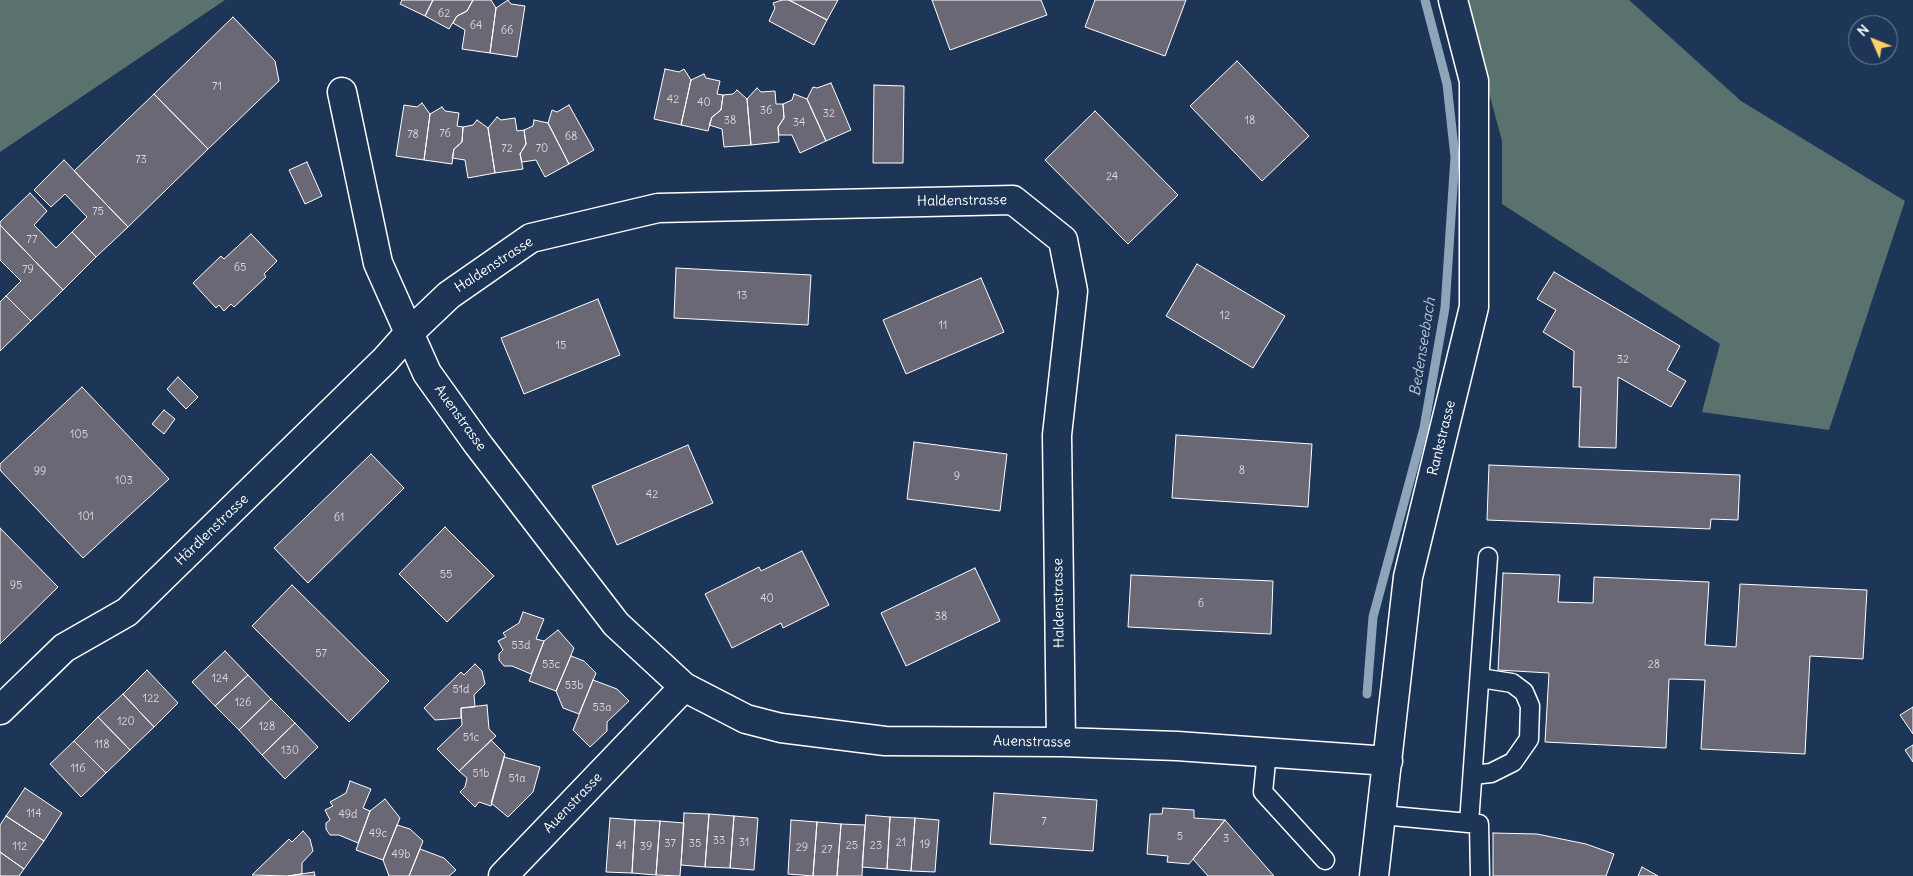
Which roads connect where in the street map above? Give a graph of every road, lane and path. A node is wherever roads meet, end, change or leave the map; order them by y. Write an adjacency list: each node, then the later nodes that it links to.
1 (1453, 0): 10 (street, Rankstrasse)
2 (342, 92): 3 (street, Auenstrasse)
3 (410, 332): 6 (street, Auenstrasse); 7 (street, Härdlenstrasse); 8 (street, Haldenstrasse)
4 (1488, 557): 5 (lane)
5 (1480, 678): 11 (lane); 11 (lane)
6 (684, 687): 8 (street, Auenstrasse); 15 (street, Auenstrasse)
7 (0, 710)
8 (1061, 742): 9 (street, Auenstrasse)
9 (1267, 752): 10 (street, Auenstrasse); 14 (lane)
10 (1388, 760): 12 (street, Rankstrasse)
11 (1473, 775): 13 (lane)
12 (1382, 815): 13 (lane); 16 (street, Rankstrasse)
13 (1469, 823): 17 (lane)
14 (1325, 860)
15 (503, 876)
16 (1374, 876)
17 (1480, 876)

